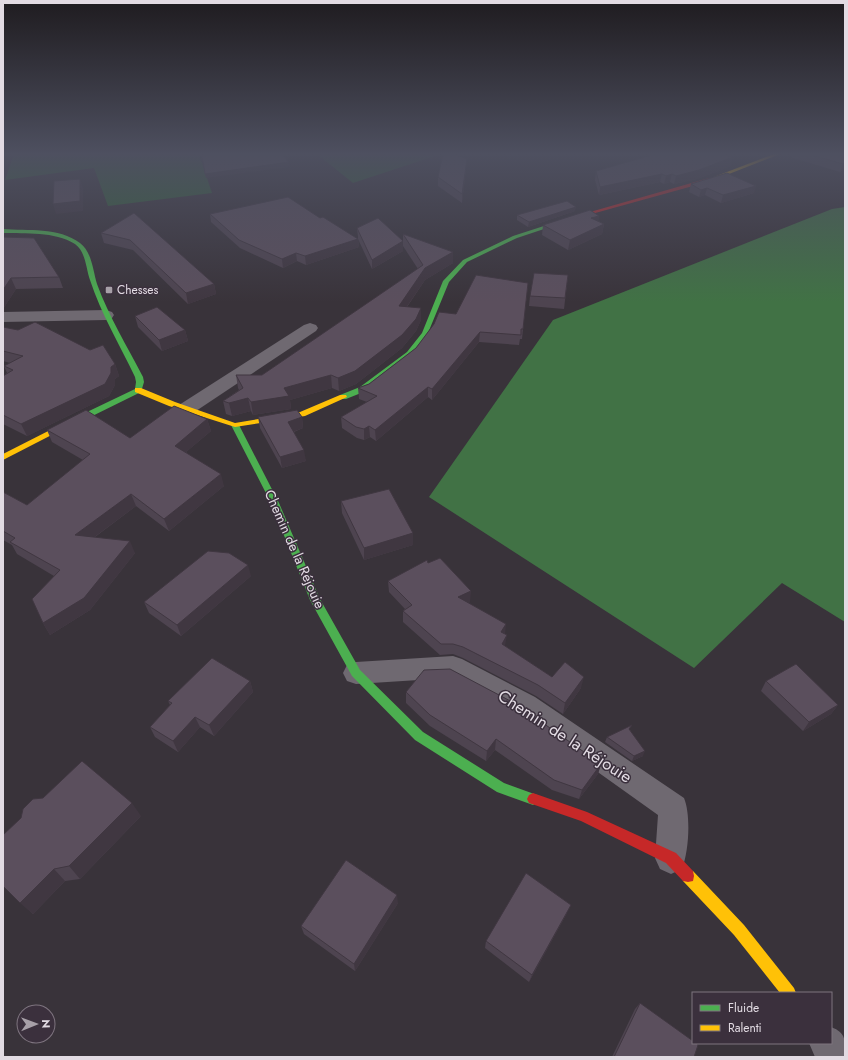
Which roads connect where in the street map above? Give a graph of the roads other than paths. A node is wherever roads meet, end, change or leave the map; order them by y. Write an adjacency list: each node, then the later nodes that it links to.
1 (624, 203): 8 (street)
2 (3, 231): 3 (street)
3 (106, 315): 4 (street); 6 (street)
4 (3, 317)
5 (310, 328): 7 (street)
6 (138, 390): 7 (street); 9 (street)
7 (186, 409): 8 (street)
8 (235, 425): 10 (street, Chemin de la Réjouie)
9 (3, 457)
10 (356, 673): 11 (street, Chemin de la Réjouie); 11 (street, Chemin de la Réjouie)
11 (671, 858): 12 (street, Chemin de la Réjouie)
12 (788, 992)
13 (828, 1044): 14 (street)
14 (835, 1057)

